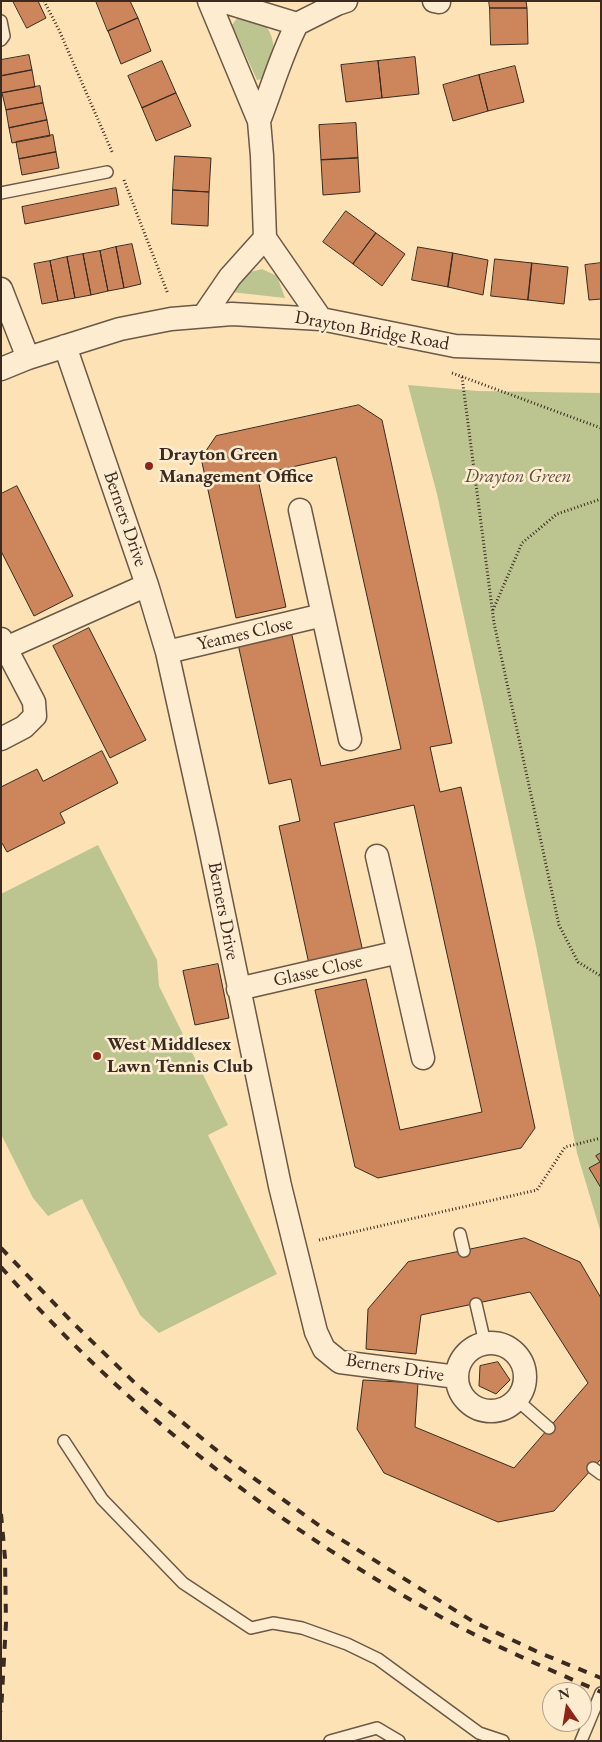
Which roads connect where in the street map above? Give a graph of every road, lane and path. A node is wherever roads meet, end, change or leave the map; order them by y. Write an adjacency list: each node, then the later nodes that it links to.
1 (209, 1): 7 (street)
2 (222, 1): 5 (street)
3 (346, 1): 5 (street)
4 (1, 21): 6 (lane)
5 (297, 24): 7 (street)
6 (1, 40)
7 (259, 121): 10 (street)
8 (107, 172): 9 (lane)
9 (1, 193)
10 (265, 238): 12 (street); 13 (street)
11 (2, 291): 16 (street)
12 (204, 315): 13 (street, Drayton Bridge Road); 14 (street, Drayton Bridge Road)
13 (321, 319): 15 (street, Drayton Bridge Road)
14 (65, 346): 16 (street, Drayton Bridge Road); 23 (street, Berners Drive)
15 (601, 351)
16 (28, 358): 17 (street, Drayton Bridge Road)
17 (1, 369)
18 (446, 371): 19 (path)
19 (462, 377): 20 (path); 25 (path)
20 (601, 428)
21 (601, 499): 25 (path)
22 (300, 510): 24 (street)
23 (148, 585): 26 (street); 27 (street, Berners Drive)
24 (323, 615): 27 (street, Yeames Close); 29 (street)
25 (494, 623): 32 (path)
26 (4, 644): 28 (street)
27 (166, 652): 33 (street, Berners Drive)
28 (1, 739)
29 (350, 739)
30 (376, 856): 31 (street)
31 (398, 952): 33 (street, Glasse Close); 34 (street)
32 (601, 976)
33 (238, 989): 37 (street, Berners Drive)
34 (422, 1058)
35 (601, 1138): 37 (path)
36 (460, 1234): 38 (lane)
37 (294, 1246): 41 (street, Berners Drive)
38 (464, 1251)
39 (476, 1304): 40 (lane)
40 (485, 1343): 41 (street, Berners Drive); 42 (street)
41 (457, 1377): 42 (street, Berners Drive)
42 (517, 1400): 43 (lane)
43 (549, 1428)
44 (64, 1441): 48 (lane)
45 (601, 1693): 49 (lane)
46 (330, 1741): 47 (lane)
47 (398, 1741)
48 (503, 1741)
49 (581, 1741)

